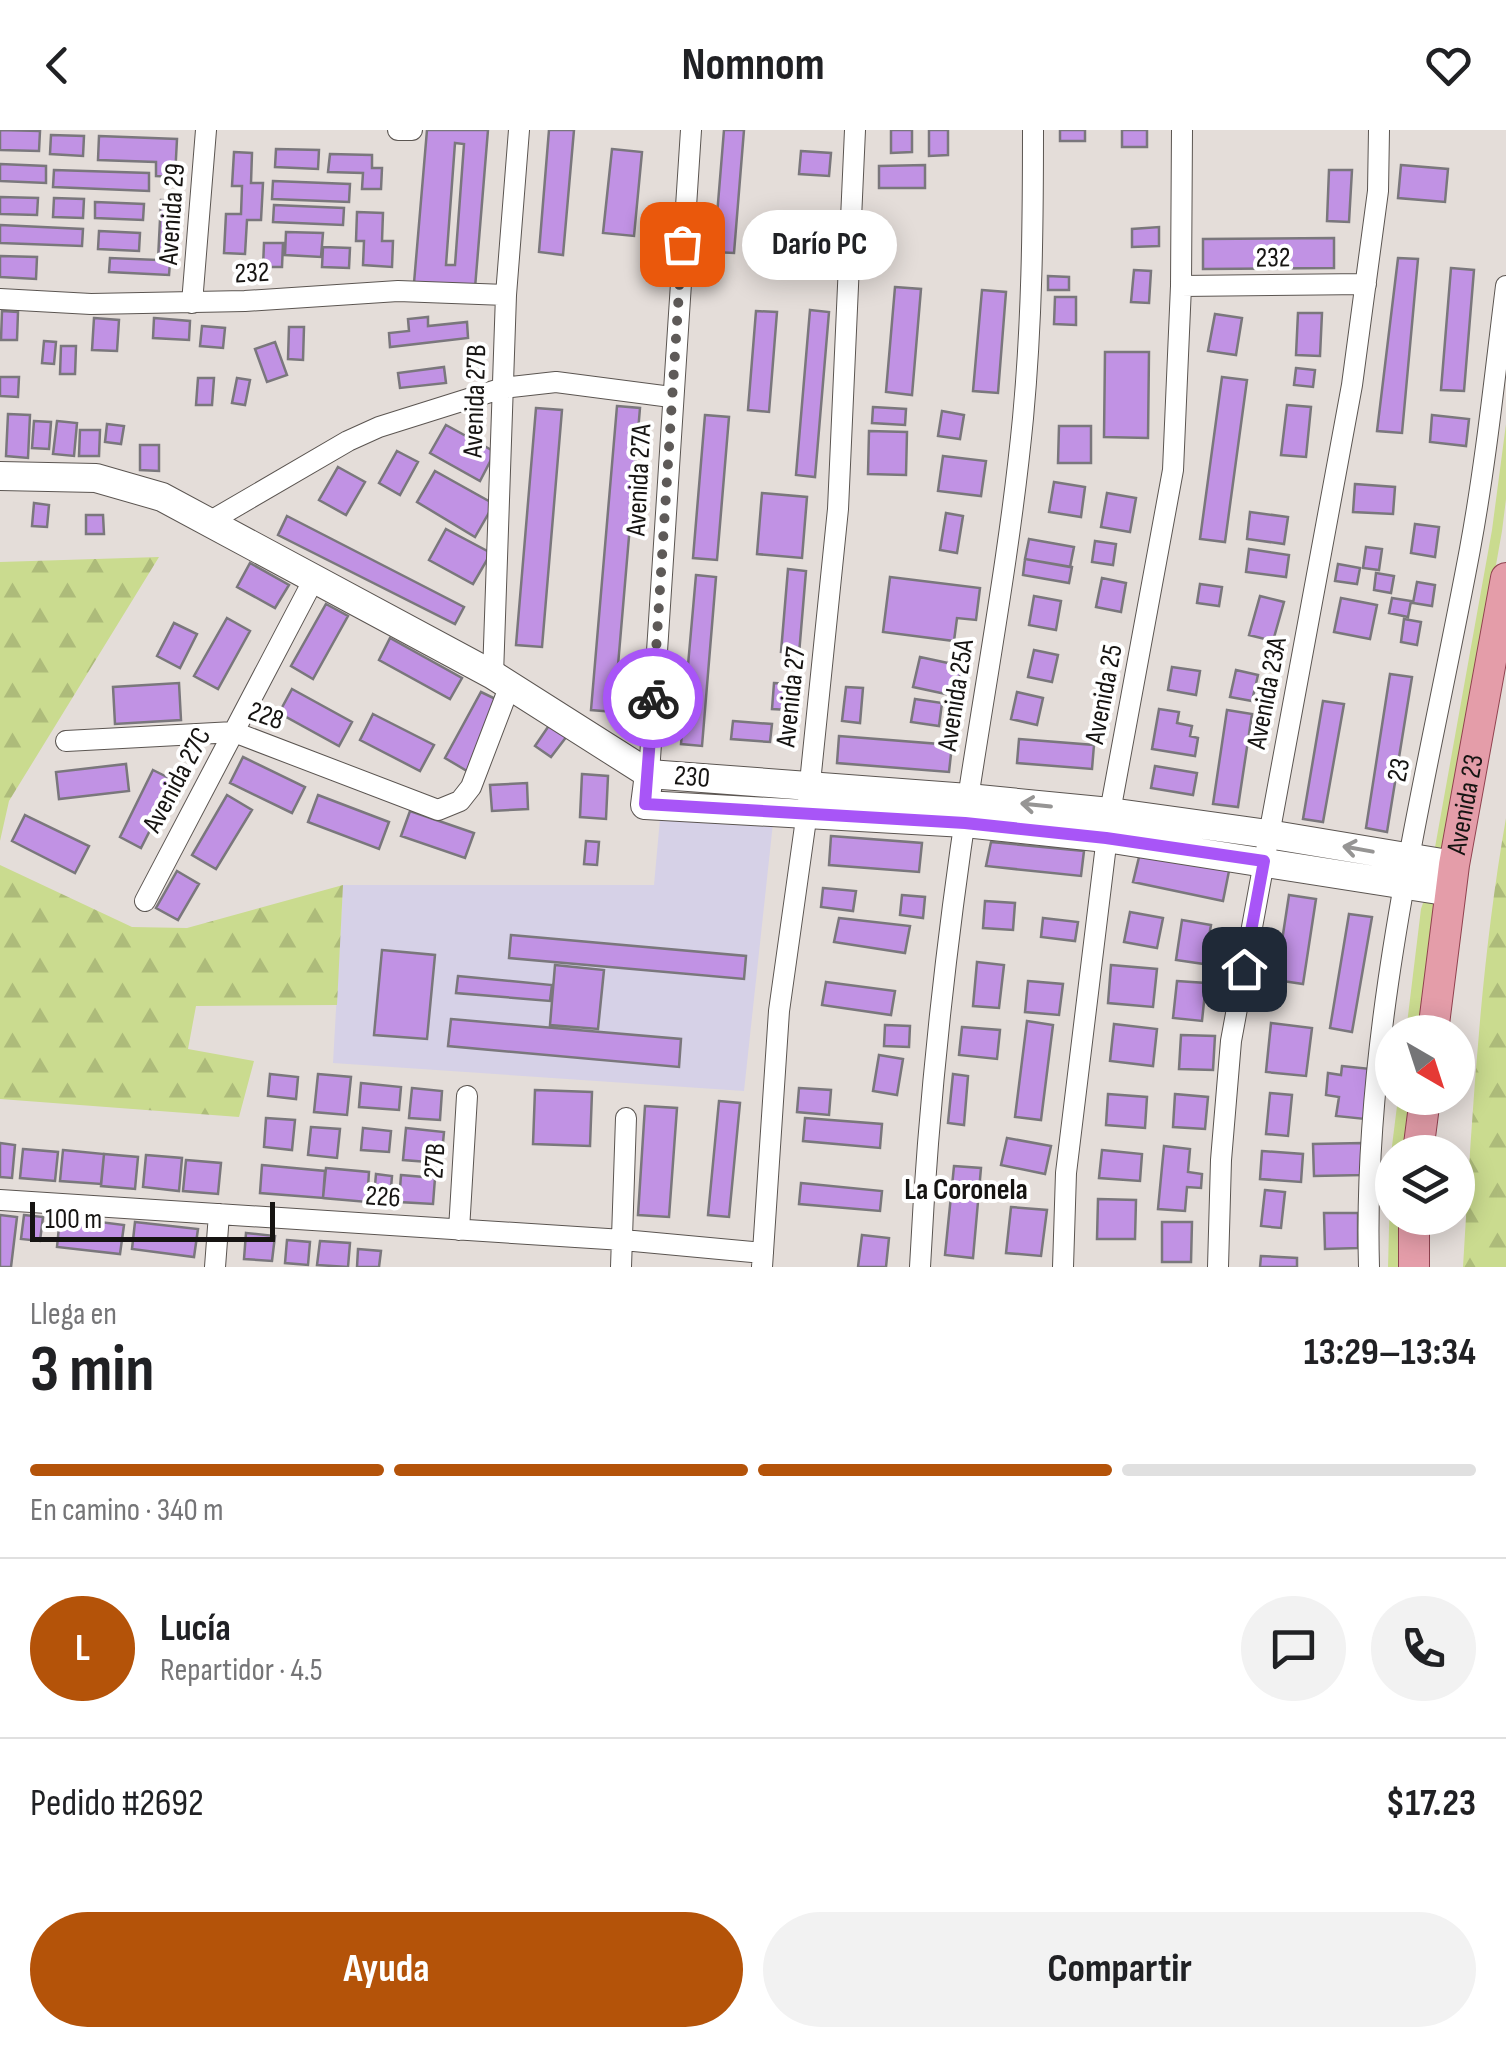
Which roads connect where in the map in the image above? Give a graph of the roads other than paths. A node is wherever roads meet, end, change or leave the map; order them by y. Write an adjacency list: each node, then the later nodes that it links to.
1 (206, 130): 15 (street, Avenida 29)
2 (398, 130): 3 (street)
3 (412, 130)
4 (519, 130): 13 (street, Avenida 27B)
5 (691, 130): 17 (street, Avenida 27A)
6 (855, 130): 26 (street, Avenida 27)
7 (1034, 130): 28 (street, Avenida 25A)
8 (1182, 130): 11 (street, Avenida 25)
9 (1379, 130): 10 (street, Avenida 23A)
10 (1366, 284): 11 (street, 232); 30 (street, Avenida 23A)
11 (1181, 286): 29 (street, Avenida 25)
12 (1506, 286): 31 (street, 23)
13 (506, 295): 15 (street, 232); 16 (street, Avenida 27B)
14 (0, 299): 15 (street, 232)
15 (192, 303)
16 (504, 388): 17 (street); 19 (street); 22 (street, Avenida 27B)
17 (671, 397): 25 (street, Avenida 27A)
18 (0, 476): 19 (street, 230)
19 (209, 522): 21 (street, 230)
20 (1506, 578): 32 (main road, Avenida 23)
21 (314, 580): 22 (street, 230); 23 (street, Avenida 27C)
22 (502, 680): 25 (street, 230); 27 (street, Avenida 27B)
23 (234, 732): 24 (street, 228); 27 (street, 228); 33 (street, Avenida 27C)
24 (66, 742)
25 (649, 774): 26 (street, 230); 26 (street, 230)
26 (808, 800): 28 (street, 230); 42 (street, Avenida 27)
27 (438, 810)
28 (967, 810): 29 (street, 230); 45 (street, Avenida 25A)
29 (1108, 825): 30 (street, 230); 46 (street, Avenida 25)
30 (1266, 848): 31 (street, 230); 47 (street, Avenida 23A)
31 (1407, 871): 32 (street, 230); 48 (street, 23)
32 (1452, 878): 34 (main road, Avenida 23)
33 (145, 901)
34 (1435, 1015)
35 (467, 1096): 39 (street, 27B)
36 (626, 1118): 41 (street)
37 (0, 1200): 38 (street, 226)
38 (219, 1214): 39 (street, 226); 43 (street)
39 (459, 1230): 41 (street, 226)
40 (1414, 1235): 49 (main road)
41 (623, 1240): 42 (street, 226); 44 (street)
42 (763, 1260)
43 (215, 1267)
44 (621, 1267)
45 (920, 1267)
46 (1063, 1267)
47 (1218, 1267)
48 (1369, 1267)
49 (1414, 1267)

